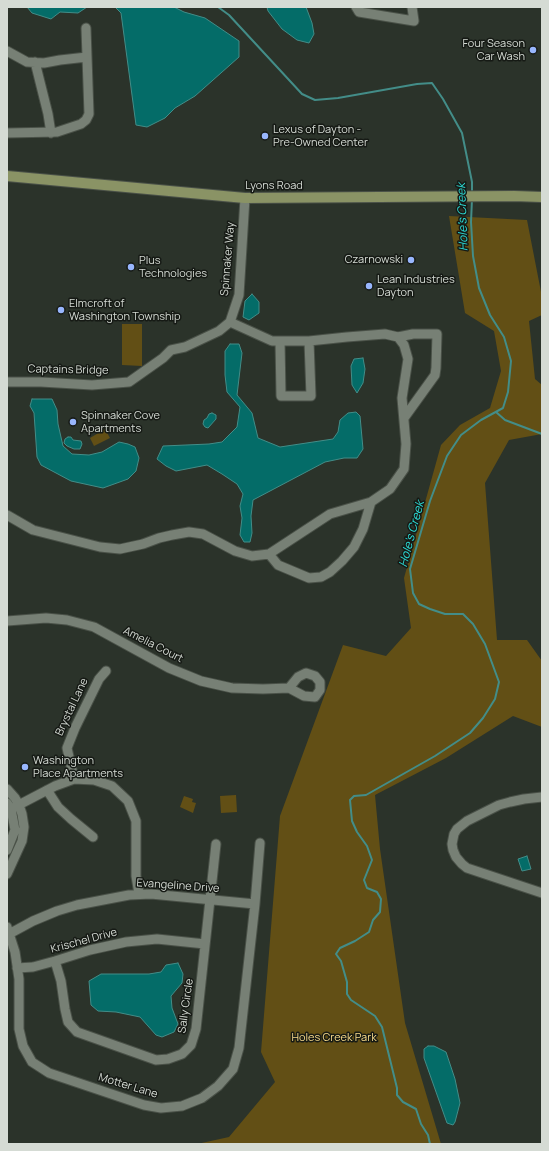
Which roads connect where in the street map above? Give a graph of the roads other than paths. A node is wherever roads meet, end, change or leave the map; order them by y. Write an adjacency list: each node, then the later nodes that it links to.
1 (356, 7): 2 (street)
2 (412, 7)
3 (86, 28): 5 (street)
4 (7, 51): 6 (street)
5 (87, 57): 6 (street); 8 (street)
6 (34, 62): 8 (street)
7 (7, 133): 8 (street)
8 (51, 133)
9 (7, 176): 11 (main road, Lyons Road)
10 (542, 197): 11 (main road, Lyons Road)
11 (245, 198): 12 (street, Spinnaker Way)
12 (230, 322): 14 (street); 16 (street, Captains Bridge)
13 (398, 337): 15 (street); 17 (street); 17 (street)
14 (280, 341): 15 (street); 15 (street)
15 (309, 341)
16 (7, 382)
17 (404, 418): 18 (street)
18 (371, 502): 20 (street); 20 (street)
19 (7, 515): 20 (street)
20 (269, 554)
21 (7, 621): 23 (street, Amelia Court)
22 (106, 671): 24 (street, Brystal Lane)
23 (289, 688)
24 (74, 779): 26 (street); 35 (street)
25 (7, 789): 28 (street)
26 (47, 790): 28 (street); 29 (street)
27 (542, 797): 34 (street)
28 (12, 806): 32 (street); 33 (street)
29 (93, 837)
30 (260, 843): 37 (street, Motter Lane)
31 (216, 844): 36 (street, Sally Circle)
32 (7, 850)
33 (7, 874)
34 (542, 893)
35 (139, 894): 36 (street, Evangeline Drive); 38 (street, Evangeline Drive)
36 (210, 900): 37 (street, Evangeline Drive); 39 (street, Sally Circle)
37 (255, 904): 41 (street, Motter Lane)
38 (8, 930): 41 (street, Motter Lane)
39 (206, 944): 40 (street, Krischel Drive); 40 (street, Sally Circle)
40 (55, 962): 41 (street, Krischel Drive)
41 (17, 968)

